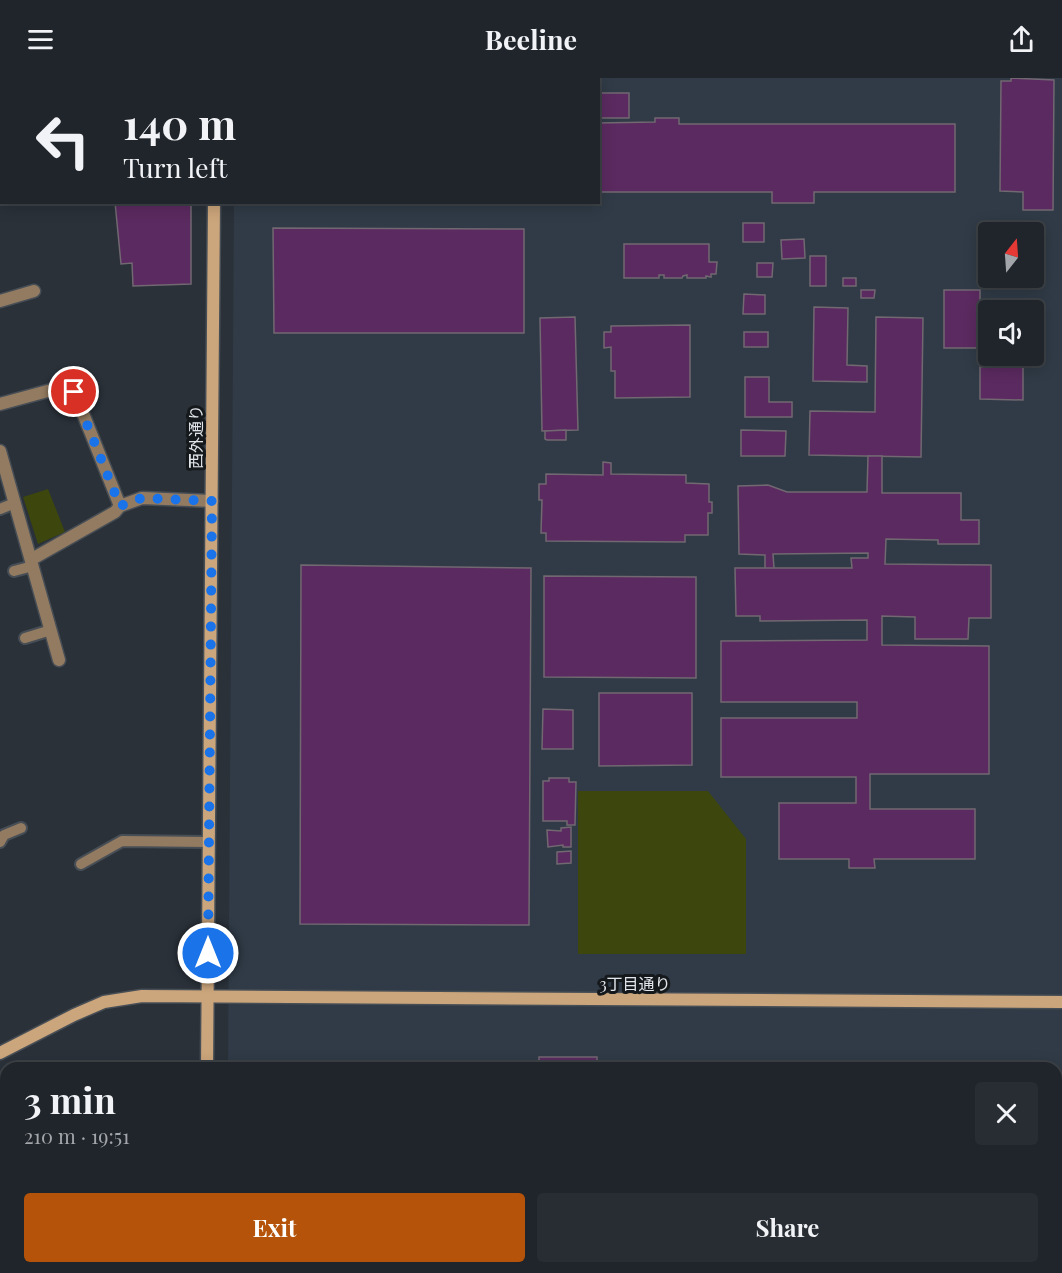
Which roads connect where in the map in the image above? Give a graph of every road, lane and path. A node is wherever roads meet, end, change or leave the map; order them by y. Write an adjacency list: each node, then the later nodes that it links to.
1 (214, 204): 6 (street, 西外通り)
2 (34, 291): 3 (street)
3 (0, 301)
4 (0, 404): 8 (street)
5 (0, 451): 7 (street)
6 (212, 501): 8 (street); 17 (street, 西外通り)
7 (15, 503): 9 (lane); 10 (street)
8 (120, 506): 10 (street)
9 (0, 508)
10 (32, 563): 11 (lane); 12 (street)
11 (14, 571)
12 (51, 630): 13 (lane); 14 (street)
13 (25, 638)
14 (59, 660)
15 (21, 828): 16 (lane)
16 (0, 842)
17 (208, 842): 18 (lane); 19 (street, 西外通り)
18 (81, 864)
19 (208, 998): 20 (street, 3丁目通り); 21 (street, 3丁目通り); 22 (street, 西外通り)
20 (1062, 1002)
21 (0, 1053)
22 (207, 1062)

